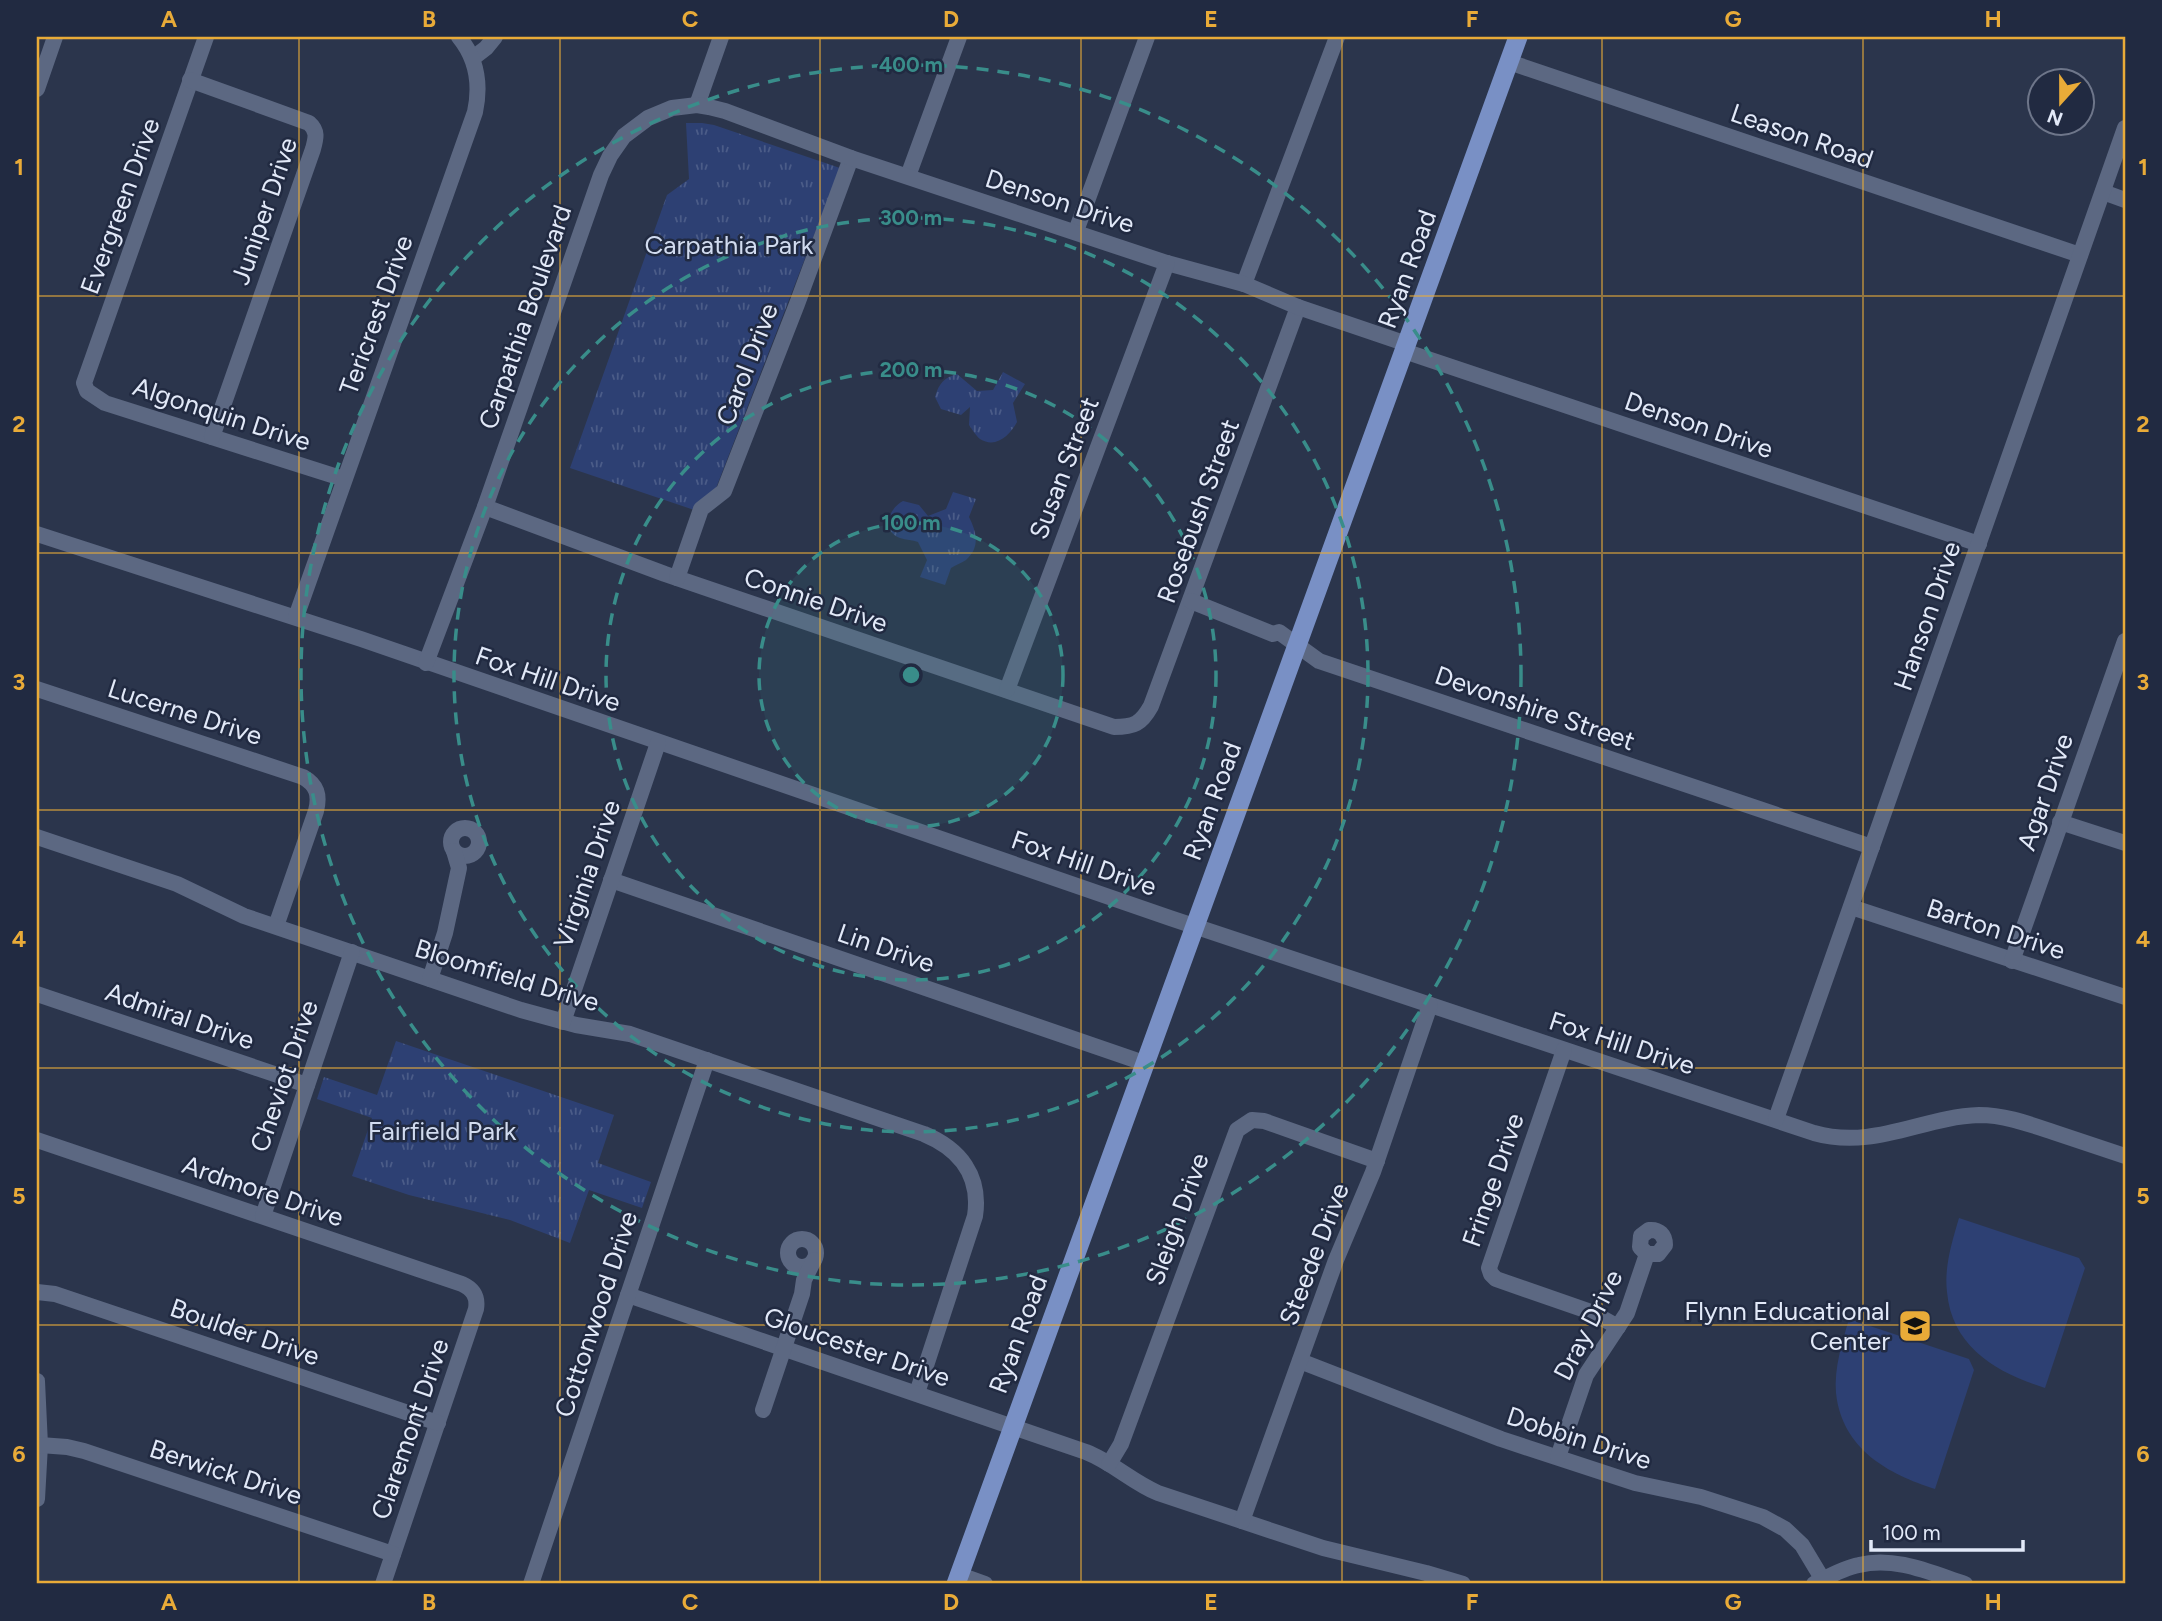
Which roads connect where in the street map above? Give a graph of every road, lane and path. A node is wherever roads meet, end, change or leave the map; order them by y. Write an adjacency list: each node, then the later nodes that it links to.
1 (55, 37): 11 (street)
2 (206, 37): 13 (street, Evergreen Drive)
3 (459, 37): 10 (street)
4 (495, 37): 10 (street)
5 (721, 37): 15 (street)
6 (959, 37): 18 (street)
7 (1147, 37): 21 (street)
8 (1337, 37): 24 (street)
9 (1518, 37): 12 (main road, Ryan Road)
10 (473, 58): 29 (street, Tericrest Drive)
11 (42, 59): 14 (street)
12 (1509, 62): 22 (street, Leason Road); 26 (main road, Ryan Road)
13 (190, 80): 27 (street, Evergreen Drive); 28 (street, Juniper Drive)
14 (37, 89)
15 (697, 106): 17 (street, Denson Drive); 30 (street, Carpathia Boulevard)
16 (2125, 128): 19 (street, Hanson Drive)
17 (850, 158): 18 (street, Denson Drive); 33 (street, Carol Drive)
18 (908, 176): 21 (street, Denson Drive)
19 (2103, 192): 20 (street); 22 (street, Hanson Drive)
20 (2125, 200)
21 (1076, 232): 23 (street, Denson Drive)
22 (2080, 255): 32 (street, Hanson Drive)
23 (1167, 263): 24 (street, Denson Drive); 40 (street, Susan Street)
24 (1244, 284): 25 (street, Denson Drive)
25 (1298, 307): 26 (street, Denson Drive); 34 (street, Rosebush Street)
26 (1405, 348): 32 (street, Denson Drive); 37 (main road, Ryan Road)
27 (87, 391): 28 (street, Algonquin Drive)
28 (212, 437): 29 (street, Algonquin Drive)
29 (344, 479): 35 (street, Tericrest Drive)
30 (485, 507): 33 (street, Connie Drive); 38 (street, Carpathia Boulevard)
31 (37, 534): 35 (street, Fox Hill Drive)
32 (1979, 544): 46 (street, Hanson Drive)
33 (677, 578): 40 (street, Connie Drive)
34 (1191, 601): 37 (street, Devonshire Street); 41 (street, Rosebush Street)
35 (296, 617): 38 (street, Fox Hill Drive)
36 (2125, 641): 43 (street, Agar Drive)
37 (1297, 646): 46 (street, Devonshire Street); 53 (main road, Ryan Road)
38 (426, 663): 42 (street, Fox Hill Drive)
39 (37, 689): 52 (street, Lucerne Drive)
40 (1007, 690): 41 (street, Connie Drive)
41 (1134, 725)
42 (658, 743): 50 (street, Virginia Drive); 53 (street, Fox Hill Drive)
43 (2060, 822): 45 (street); 55 (street, Agar Drive)
44 (37, 836): 52 (street, Bloomfield Drive)
45 (2125, 843)
46 (1872, 847): 51 (street, Hanson Drive)
47 (454, 850): 48 (street); 48 (street); 49 (street)
48 (470, 855): 49 (street)
49 (459, 867): 56 (street)
50 (611, 880): 60 (street, Virginia Drive); 63 (street, Lin Drive)
51 (1851, 907): 55 (street, Barton Drive); 65 (street, Hanson Drive)
52 (275, 926): 54 (street, Bloomfield Drive)
53 (1194, 926): 59 (street, Fox Hill Drive); 63 (main road, Ryan Road)
54 (352, 952): 56 (street, Bloomfield Drive); 64 (street, Cheviot Drive)
55 (2012, 961): 58 (street, Barton Drive)
56 (430, 979): 60 (street, Bloomfield Drive)
57 (37, 994): 64 (street, Admiral Drive)
58 (2125, 998)
59 (1430, 1004): 61 (street, Fox Hill Drive); 68 (street, Steede Drive)
60 (563, 1022): 62 (street, Bloomfield Drive)
61 (1564, 1050): 65 (street, Fox Hill Drive); 77 (street, Fringe Drive)
62 (707, 1060): 76 (street, Cottonwood Drive); 81 (street, Bloomfield Drive)
63 (1144, 1063): 84 (main road, Ryan Road)
64 (307, 1085): 69 (street, Cheviot Drive)
65 (1776, 1119): 67 (street, Fox Hill Drive)
66 (37, 1140): 69 (street, Ardmore Drive)
67 (2125, 1156)
68 (1377, 1161): 79 (street, Steede Drive); 87 (street, Sleigh Drive)
69 (263, 1216): 74 (street, Ardmore Drive)
70 (1647, 1254): 77 (street, Dray Drive)
71 (814, 1259): 72 (street); 72 (street); 73 (street)
72 (791, 1261): 73 (street)
73 (804, 1280): 78 (street)
74 (472, 1290): 83 (street, Claremont Drive)
75 (37, 1292): 83 (street, Boulder Drive)
76 (628, 1295): 78 (street, Gloucester Drive); 94 (street, Cottonwood Drive)
77 (1618, 1327): 86 (street, Dray Drive)
78 (784, 1348): 81 (street, Gloucester Drive); 82 (street)
79 (1300, 1361): 86 (street, Dobbin Drive); 89 (street, Steede Drive)
80 (37, 1381): 85 (street)
81 (917, 1393): 84 (street, Gloucester Drive)
82 (763, 1410)
83 (438, 1423): 90 (street, Claremont Drive)
84 (1012, 1425): 87 (street, Gloucester Drive); 91 (main road, Ryan Road)
85 (40, 1445): 88 (street); 90 (street, Berwick Drive)
86 (1558, 1457): 92 (street, Dobbin Drive)
87 (1109, 1464): 89 (street, Gloucester Drive)
88 (37, 1499)
89 (1242, 1521): 96 (street, Gloucester Drive)
90 (393, 1554): 93 (street, Claremont Drive)
91 (958, 1580): 95 (street)
92 (1818, 1582): 97 (street)
93 (383, 1584)
94 (531, 1584)
95 (985, 1584)
96 (1463, 1584)
97 (1965, 1584)

